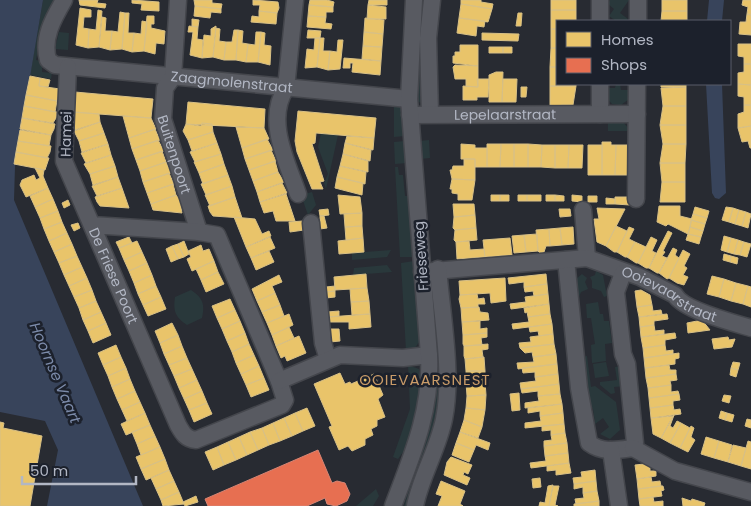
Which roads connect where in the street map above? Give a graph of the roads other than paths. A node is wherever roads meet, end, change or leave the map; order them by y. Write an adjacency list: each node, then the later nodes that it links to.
1 (64, 0): 10 (street)
2 (178, 0): 11 (street, Buitenpoort)
3 (295, 0): 14 (street)
4 (414, 0): 15 (street, Frieseweg)
5 (432, 0): 16 (street)
6 (600, 0): 8 (street)
7 (638, 0): 9 (street)
8 (600, 20)
9 (638, 20)
10 (62, 66): 11 (street, Zaagmolenstraat); 23 (street, Hamei)
11 (172, 77): 14 (street, Zaagmolenstraat); 24 (street, Buitenpoort)
12 (600, 85): 17 (street)
13 (637, 85): 18 (street)
14 (286, 88): 15 (street, Zaagmolenstraat); 19 (street)
15 (410, 107): 16 (street, Lepelaarstraat); 27 (street, Frieseweg)
16 (430, 114): 17 (street, Lepelaarstraat)
17 (600, 114): 18 (street, Lepelaarstraat)
18 (637, 114): 20 (street)
19 (298, 194)
20 (636, 200)
21 (583, 210): 25 (street)
22 (311, 223): 31 (street)
23 (92, 225): 24 (street, De Friese Poort); 32 (street, De Friese Poort)
24 (199, 232): 32 (street, De Friese Poort)
25 (587, 258): 26 (street, Ooievaarstraat); 28 (street, Ooievaarstraat)
26 (566, 260): 27 (street, Ooievaarstraat); 34 (street)
27 (430, 270): 30 (street, Frieseweg); 37 (street, Frieseweg)
28 (623, 273): 29 (street, Ooievaarstraat); 33 (street)
29 (751, 328)
30 (429, 355): 31 (street); 36 (street, Frieseweg)
31 (328, 359): 32 (street)
32 (279, 380)
33 (633, 448): 34 (street); 35 (street)
34 (611, 450): 38 (street)
35 (751, 492)
36 (393, 506)
37 (415, 506)
38 (619, 506)

